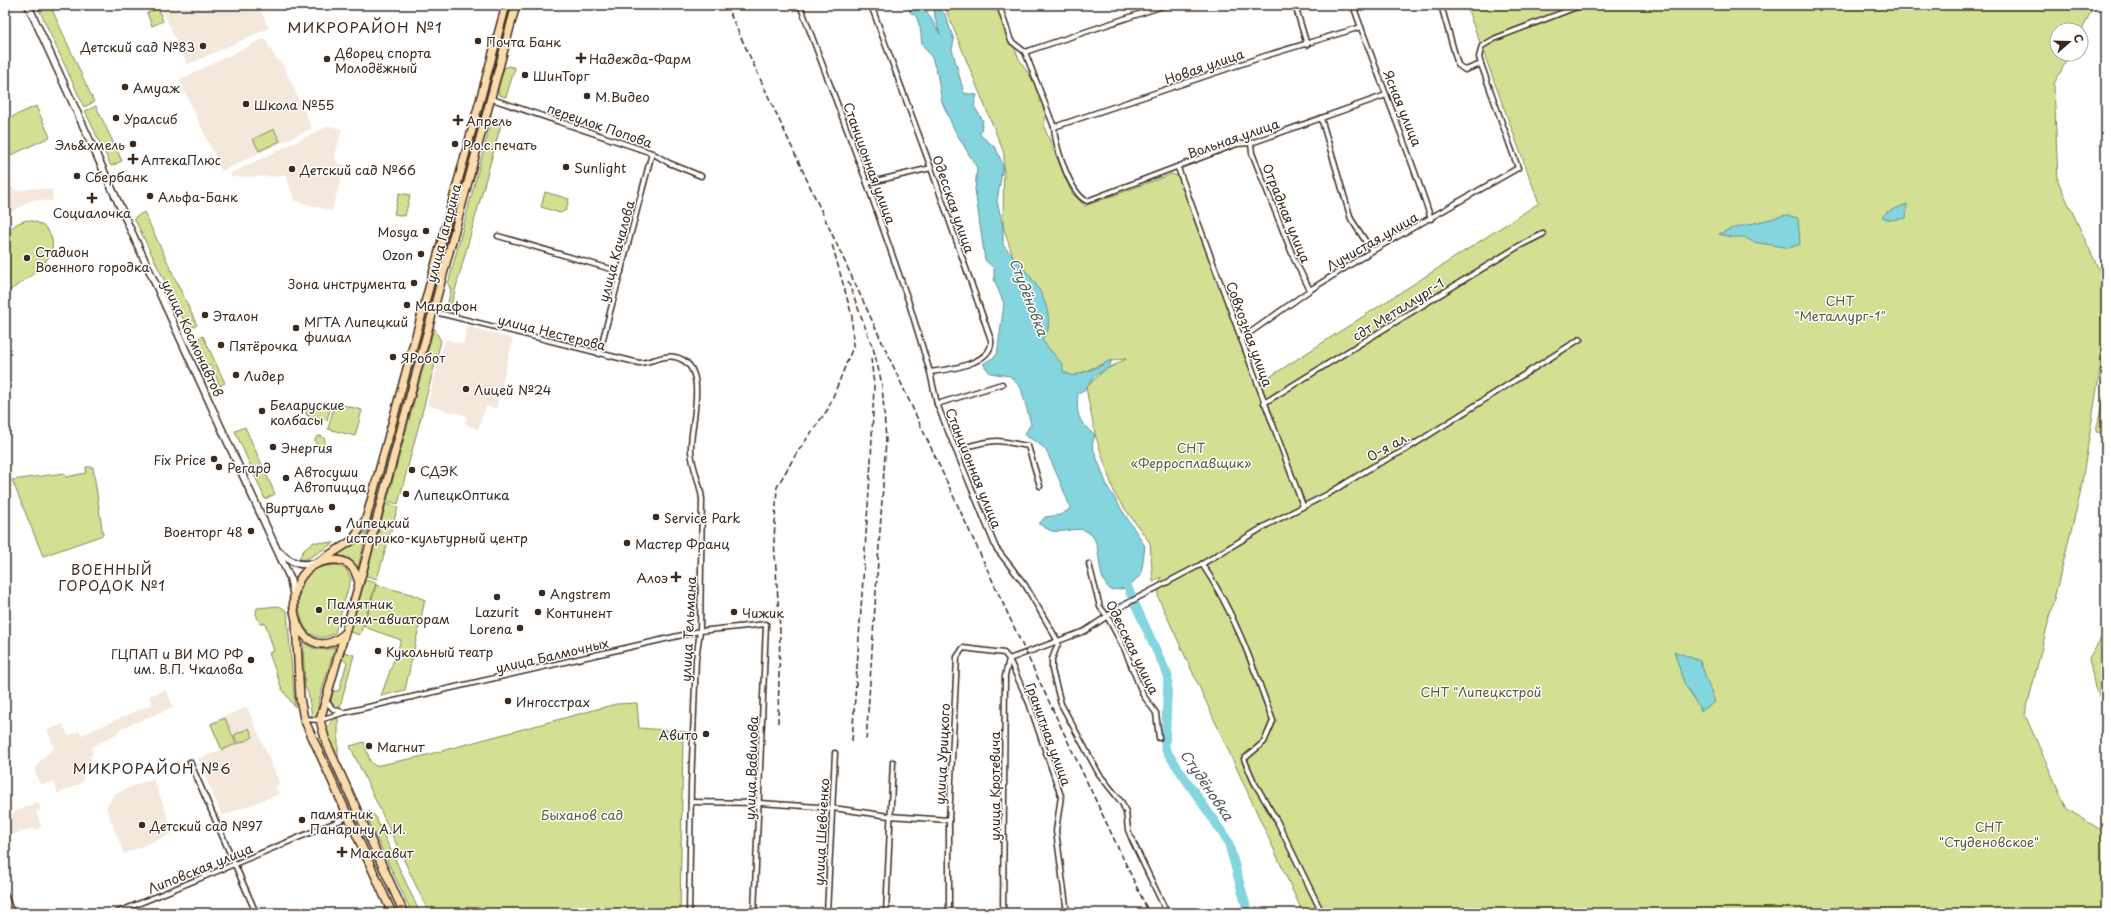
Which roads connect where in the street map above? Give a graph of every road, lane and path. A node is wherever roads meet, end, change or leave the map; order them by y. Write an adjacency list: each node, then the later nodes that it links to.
1 (28, 5): 45 (main road, улица Космонавтов)
2 (506, 5): 32 (main road, улица Гагарина)
3 (516, 5): 17 (main road, улица Гагарина)
4 (800, 5): 25 (street, Станционная улица)
5 (871, 5): 22 (street, Одесская улица)
6 (999, 5): 14 (street)
7 (1166, 5): 14 (street)
8 (1295, 5): 13 (street)
9 (1354, 5): 12 (street, Ясная улица)
10 (1441, 5): 15 (street)
11 (1582, 5): 15 (street)
12 (1361, 27): 13 (street, Новая улица); 16 (street, Ясная улица)
13 (1307, 45): 19 (street, Новая улица)
14 (1025, 52): 19 (street)
15 (1481, 64): 26 (street, Лучистая улица)
16 (1386, 95): 18 (street, Вольная улица); 26 (street, Ясная улица)
17 (492, 99): 21 (street, переулок Попова); 33 (main road, улица Гагарина)
18 (1322, 118): 20 (street, Вольная улица); 29 (street)
19 (1054, 127): 23 (street, Вольная улица)
20 (1251, 143): 23 (street, Вольная улица); 31 (street, Отрадная улица)
21 (652, 153): 24 (street, переулок Попова); 30 (street, улица Качалова)
22 (931, 168): 25 (street); 38 (street, Одесская улица)
23 (1178, 168): 34 (street, Совхозная улица)
24 (701, 176)
25 (868, 183): 38 (street, Станционная улица)
26 (1431, 219): 29 (street, Лучистая улица)
27 (1543, 234): 40 (street, сдт Металлург-1)
28 (498, 236): 30 (street)
29 (1372, 251): 31 (street, Лучистая улица)
30 (621, 272): 36 (street, улица Качалова)
31 (1310, 290): 34 (street, Лучистая улица)
32 (423, 309): 33 (street, улица Нестерова); 46 (main road, улица Гагарина)
33 (434, 312): 36 (street, улица Нестерова); 49 (main road, улица Гагарина)
34 (1241, 339): 40 (street, Совхозная улица)
35 (1580, 339): 44 (street, 0-я ал.)
36 (599, 354): 37 (street, улица Нестерова)
37 (676, 357): 54 (street, улица Тельмана)
38 (930, 372): 41 (street, Станционная улица)
39 (1002, 384): 41 (street)
40 (1264, 403): 44 (street, Совхозная улица)
41 (937, 404): 42 (street, Станционная улица)
42 (957, 450): 43 (street); 56 (street, Станционная улица)
43 (1040, 486)
44 (1303, 506): 48 (street, 0-я ал.)
45 (277, 550): 46 (main road, улица Космонавтов); 50 (main road, улица Космонавтов)
46 (317, 562): 49 (main road); 50 (main road)
47 (1089, 564): 51 (street, Одесская улица)
48 (1202, 564): 51 (street, 0-я ал.); 88 (street)
49 (360, 583): 55 (main road)
50 (294, 597): 52 (main road)
51 (1107, 616): 56 (street, 0-я ал.); 62 (street, Одесская улица)
52 (296, 623): 55 (main road); 60 (main road)
53 (766, 624): 54 (street, улица Балмочных); 67 (street, улица Вавилова)
54 (700, 631): 59 (street, улица Балмочных); 66 (street, улица Тельмана)
55 (343, 635): 58 (main road)
56 (1057, 641): 57 (street, 0-я ал.); 87 (street)
57 (1010, 659): 72 (street, улица Урицкого); 85 (street, улица Кротевича); 86 (street, Гранитная улица)
58 (325, 700): 59 (street); 61 (main road)
59 (342, 713): 61 (street, улица Балмочных)
60 (304, 719): 61 (street); 71 (main road)
61 (320, 720): 69 (main road)
62 (1159, 738)
63 (835, 753): 68 (street, улица Шевченко)
64 (190, 762): 73 (street)
65 (893, 762): 70 (street)
66 (691, 802): 67 (street); 80 (street, улица Тельмана)
67 (760, 803): 68 (street); 81 (street, улица Вавилова)
68 (832, 808): 70 (street); 82 (street, улица Шевченко)
69 (358, 813): 71 (street, Липовская улица); 79 (main road)
70 (889, 816): 72 (street); 83 (street)
71 (348, 818): 73 (street, Липовская улица); 78 (main road)
72 (949, 820): 84 (street, улица Урицкого)
73 (234, 865): 76 (street, Липовская улица); 77 (street)
74 (5, 894): 75 (street)
75 (12, 913)
76 (116, 913)
77 (256, 913)
78 (392, 913)
79 (404, 913)
80 (689, 913)
81 (754, 913)
82 (827, 913)
83 (886, 913)
84 (949, 913)
85 (1004, 913)
86 (1067, 913)
87 (1167, 913)
88 (1322, 913)

